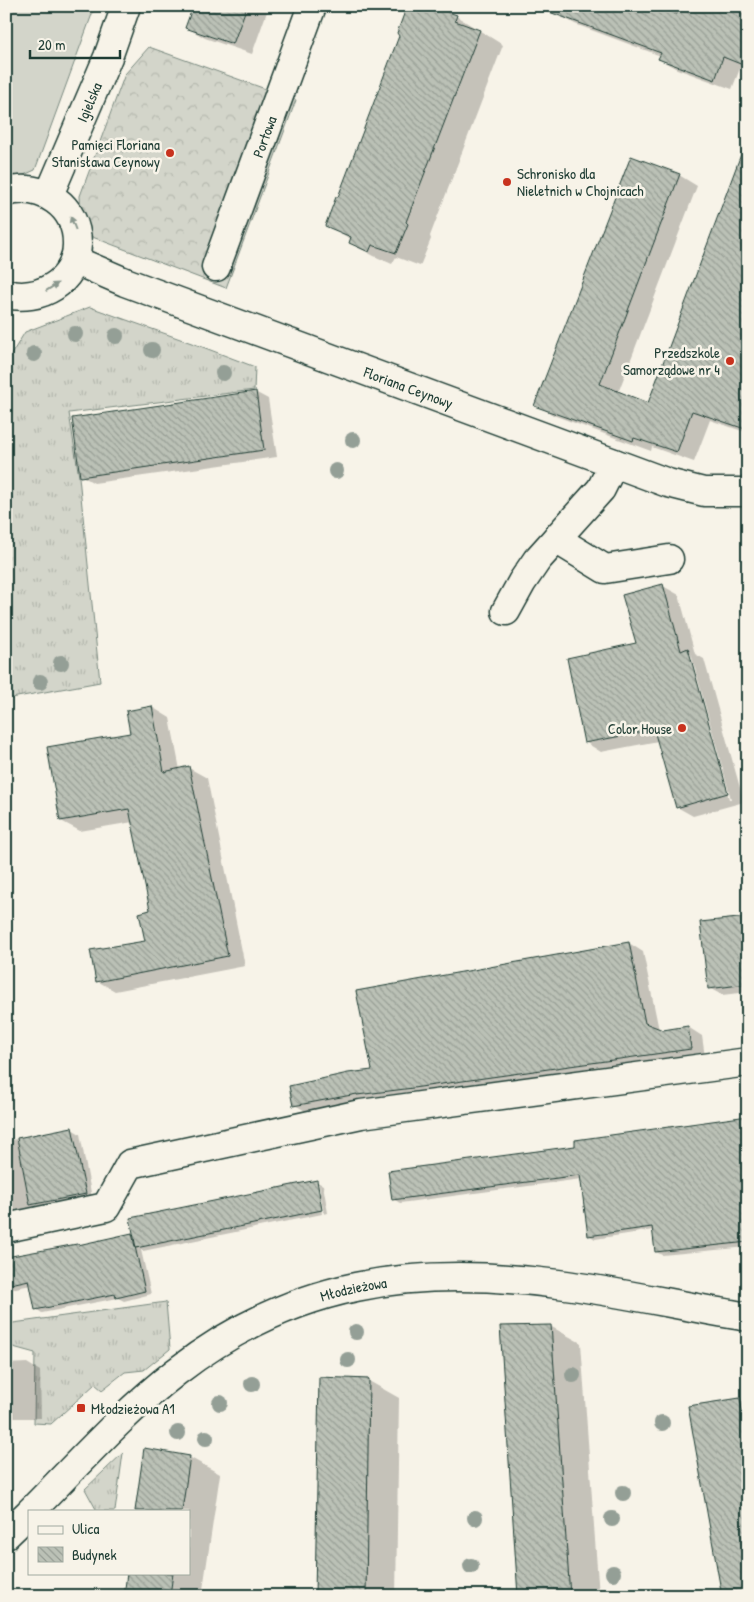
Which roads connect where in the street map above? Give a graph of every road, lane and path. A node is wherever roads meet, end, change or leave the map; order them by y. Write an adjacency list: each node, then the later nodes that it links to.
1 (126, 6): 4 (street, Igielska)
2 (312, 6): 6 (street, Portowa)
3 (6, 192): 4 (street)
4 (49, 195): 5 (street, one-way to 4)
5 (74, 260): 7 (street, one-way to 5); 8 (street, Floriana Ceynowy)
6 (216, 267)
7 (6, 294)
8 (614, 463): 9 (street, Floriana Ceynowy); 10 (street)
9 (748, 492)
10 (556, 539): 11 (street); 12 (street)
11 (669, 559)
12 (506, 611)
13 (748, 1062): 14 (street)
14 (6, 1228)
15 (748, 1317): 16 (street, Młodzieżowa)
16 (29, 1510)
17 (28, 1511): 18 (street, Młodzieżowa)
18 (17, 1522)

